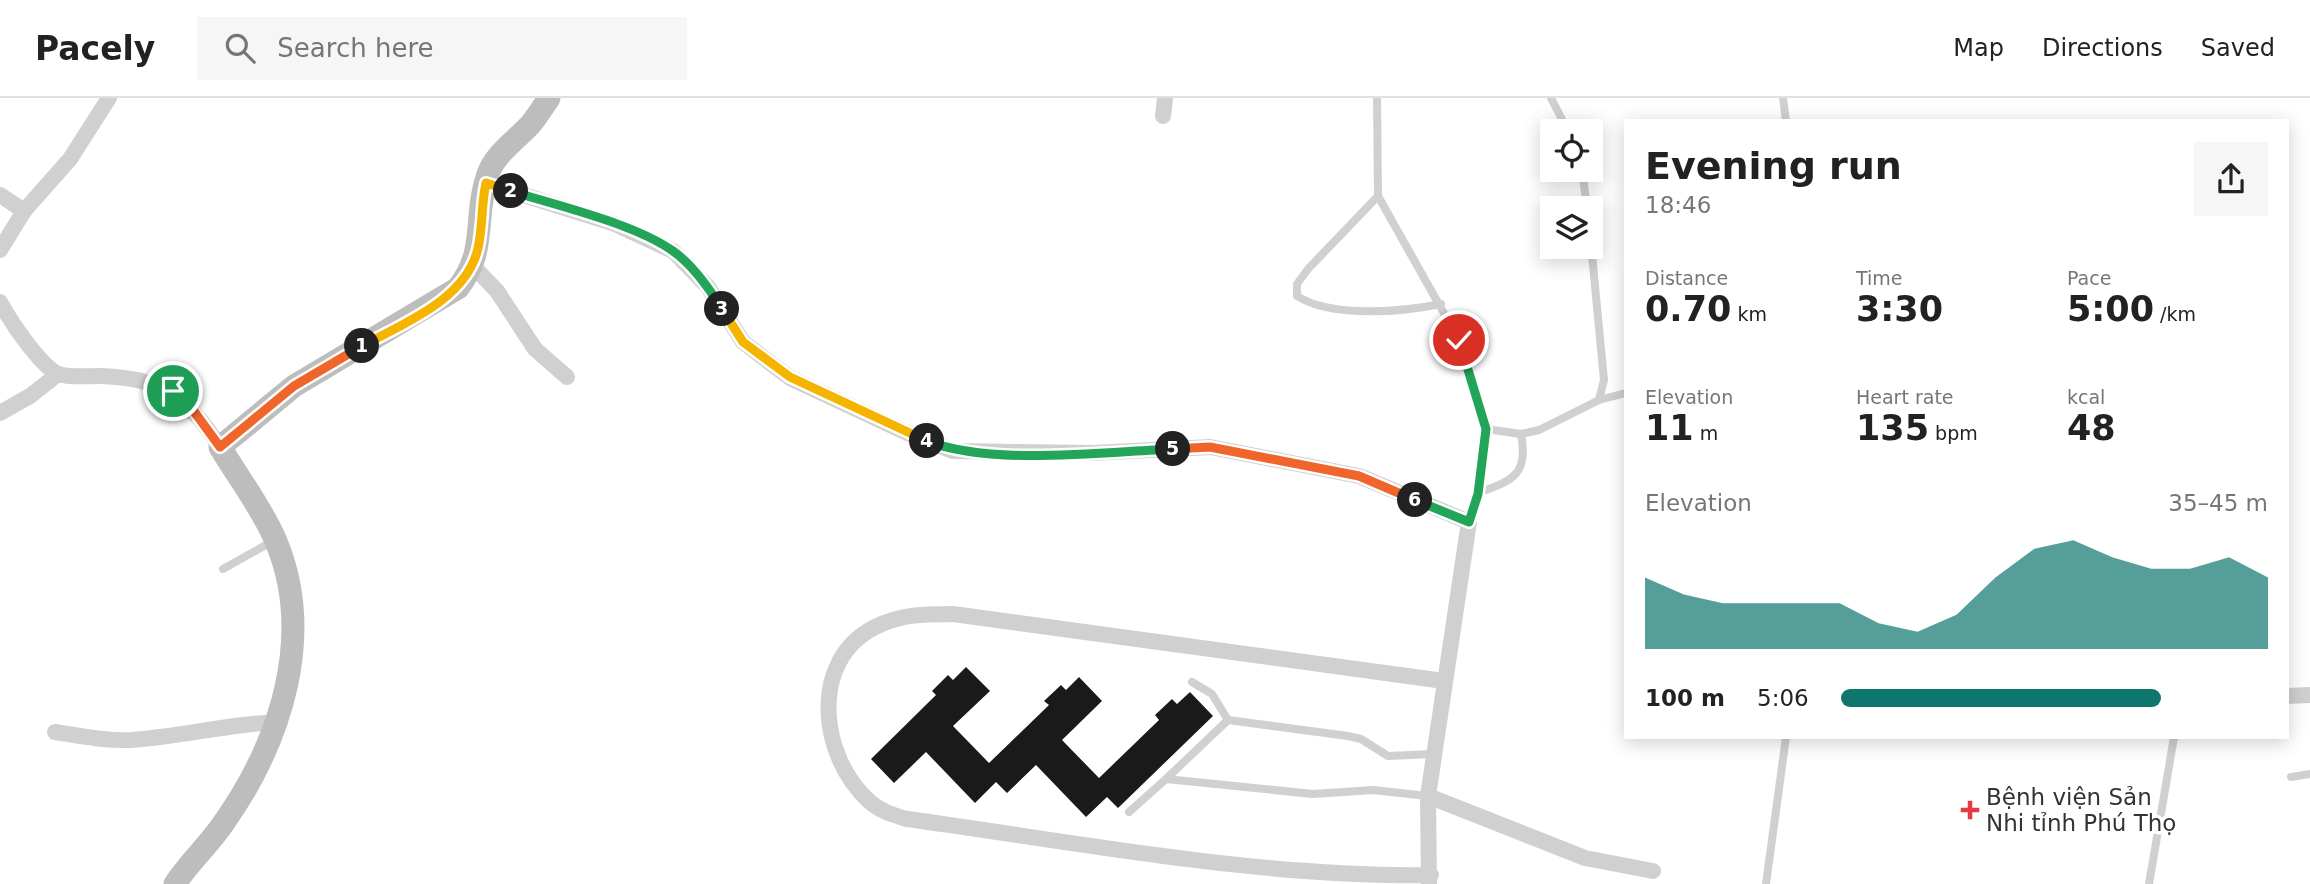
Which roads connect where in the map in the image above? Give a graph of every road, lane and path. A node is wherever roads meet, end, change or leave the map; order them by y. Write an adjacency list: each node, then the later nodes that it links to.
1 (109, 98): 13 (street)
2 (549, 98): 10 (street)
3 (1164, 98): 7 (street)
4 (1377, 98): 12 (lane)
5 (1551, 98): 8 (lane)
6 (1783, 98): 9 (lane)
7 (1163, 116)
8 (1562, 119)
9 (1786, 119)
10 (486, 183): 16 (street); 28 (street)
11 (0, 195): 13 (street)
12 (1378, 196): 18 (lane); 18 (lane)
13 (24, 211): 14 (street)
14 (0, 250)
15 (1592, 259): 22 (lane)
16 (473, 266): 20 (street); 26 (street)
17 (0, 302): 19 (street)
18 (1441, 304): 24 (lane)
19 (58, 374): 23 (street); 26 (street)
20 (567, 377)
21 (1624, 394): 22 (lane)
22 (1599, 400): 25 (lane)
23 (0, 413)
24 (1486, 429): 25 (lane); 27 (lane)
25 (1521, 433): 27 (lane)
26 (220, 447): 29 (street)
27 (1478, 494): 28 (lane)
28 (1469, 522): 31 (street)
29 (275, 540): 30 (lane); 36 (street)
30 (223, 569)
31 (1444, 681): 40 (street); 47 (street)
32 (1192, 682): 35 (lane)
33 (2310, 695): 34 (street)
34 (2289, 696)
35 (1228, 720): 40 (lane); 43 (lane)
36 (277, 722): 37 (street); 48 (street)
37 (55, 732)
38 (1786, 739): 49 (lane)
39 (2174, 739): 50 (lane)
40 (1433, 754): 44 (street)
41 (2310, 774): 42 (lane)
42 (2291, 776)
43 (1166, 779): 44 (lane); 45 (lane)
44 (1428, 796): 46 (street); 47 (street)
45 (1129, 812)
46 (1653, 871)
47 (1432, 881)
48 (176, 884)
49 (1766, 884)
50 (2149, 884)

